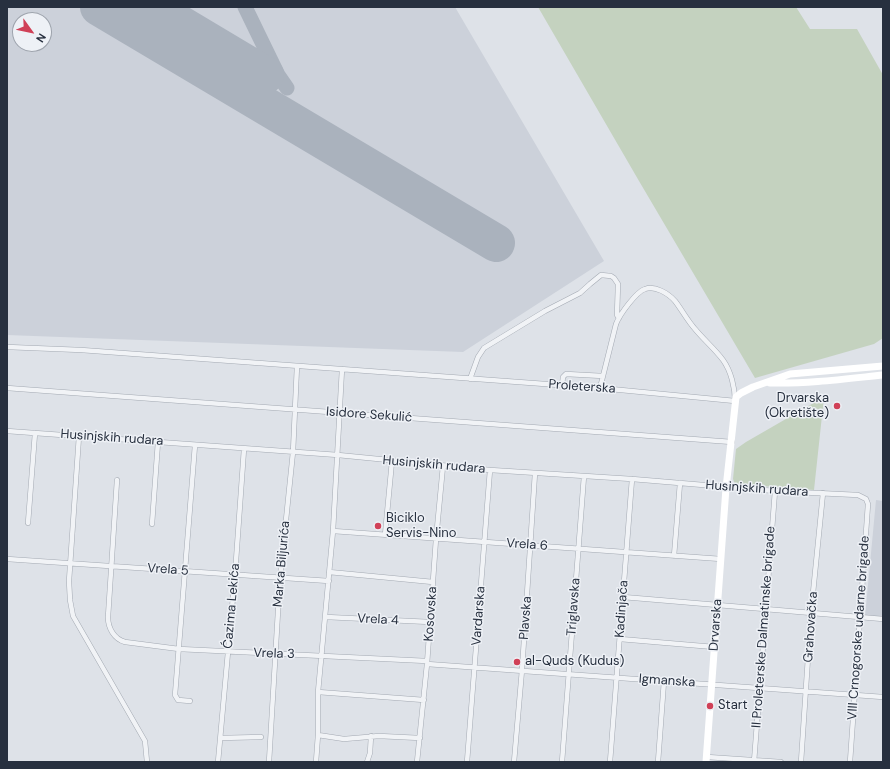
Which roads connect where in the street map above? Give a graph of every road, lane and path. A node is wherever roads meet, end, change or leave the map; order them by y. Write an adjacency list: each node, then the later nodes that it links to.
1 (619, 318): 7 (street); 8 (street); 13 (street)
2 (7, 347): 3 (street, Proleterska)
3 (297, 366): 5 (street, Proleterska); 14 (street, Marka Biljurića)
4 (883, 366): 9 (main road)
5 (342, 369): 8 (street, Proleterska); 15 (street)
6 (883, 375): 9 (main road)
7 (602, 376): 10 (street); 12 (street)
8 (470, 379): 10 (street, Proleterska)
9 (765, 383): 13 (main road)
10 (562, 385): 12 (street, Proleterska)
11 (7, 388): 14 (street, Isidore Sekulić)
12 (600, 388): 13 (street, Proleterska)
13 (735, 401): 20 (main road)
14 (295, 409): 15 (street, Isidore Sekulić); 23 (street, Marka Biljurića)
15 (340, 413): 20 (street, Isidore Sekulić); 24 (street)
16 (7, 430): 17 (street, Husinjskih rudara)
17 (35, 433): 18 (street, Husinjskih rudara); 37 (street)
18 (79, 436): 19 (street, Husinjskih rudara); 49 (street)
19 (158, 442): 21 (street, Husinjskih rudara); 38 (street)
20 (732, 442): 33 (main road)
21 (195, 445): 22 (street, Husinjskih rudara); 51 (street)
22 (244, 449): 23 (street, Husinjskih rudara); 53 (street, Ćazima Lekića)
23 (293, 452): 24 (street, Husinjskih rudara); 54 (street, Marka Biljurića)
24 (338, 455): 25 (street, Husinjskih rudara); 39 (street)
25 (392, 461): 26 (street, Husinjskih rudara); 40 (street)
26 (444, 466): 27 (street, Husinjskih rudara); 41 (street, Kosovska)
27 (490, 470): 28 (street, Husinjskih rudara); 42 (street, Vardarska)
28 (535, 473): 29 (street, Husinjskih rudara); 43 (street, Plavska)
29 (584, 476): 30 (street, Husinjskih rudara); 44 (street, Triglavska)
30 (632, 479): 32 (street, Husinjskih rudara); 45 (street, Kadinjača)
31 (117, 480): 50 (street)
32 (680, 484): 33 (street, Husinjskih rudara); 46 (street)
33 (726, 488): 34 (street, Husinjskih rudara); 48 (main road, Drvarska)
34 (775, 491): 35 (street, Husinjskih rudara); 59 (street, II Proleterske Dalmatinske brigade)
35 (823, 493): 36 (street, Husinjskih rudara); 60 (street, Grahovačka)
36 (862, 496): 62 (street, VIII Crnogorske udarne brigade)
37 (28, 522)
38 (152, 524)
39 (333, 531): 40 (street, Vrela 6); 52 (street)
40 (385, 535): 41 (street, Vrela 6)
41 (436, 539): 42 (street, Vrela 6); 56 (street, Kosovska)
42 (484, 542): 43 (street, Vrela 6); 72 (street, Vardarska)
43 (531, 546): 44 (street, Vrela 6); 73 (street, Plavska)
44 (578, 549): 45 (street, Vrela 6); 74 (street, Triglavska)
45 (627, 553): 46 (street, Vrela 6); 57 (street, Kadinjača)
46 (674, 556): 48 (street, Vrela 6)
47 (7, 559): 49 (street, Vrela 5)
48 (720, 559): 58 (main road, Drvarska)
49 (71, 563): 50 (street, Vrela 5); 92 (street)
50 (111, 566): 51 (street, Vrela 5); 67 (street, Vrela 3)
51 (184, 571): 53 (street, Vrela 5); 67 (street)
52 (329, 572): 55 (street); 56 (street)
53 (235, 574): 54 (street, Vrela 5); 68 (street, Ćazima Lekića)
54 (280, 578): 55 (street, Vrela 5); 69 (street, Marka Biljurića)
55 (329, 581): 61 (street)
56 (433, 582): 64 (street, Kosovska)
57 (623, 596): 58 (street); 65 (street, Kadinjača)
58 (718, 604): 59 (street); 66 (main road, Drvarska)
59 (766, 608): 60 (street); 78 (street, II Proleterske Dalmatinske brigade)
60 (811, 613): 62 (street); 79 (street, Grahovačka)
61 (326, 617): 64 (street, Vrela 4); 70 (street)
62 (861, 617): 63 (street); 81 (street, VIII Crnogorske udarne brigade)
63 (883, 619)
64 (430, 622): 71 (street, Kosovska)
65 (620, 639): 66 (street); 75 (street, Kadinjača)
66 (714, 647): 77 (main road, Drvarska)
67 (179, 650): 68 (street, Vrela 3); 84 (street)
68 (228, 652): 69 (street, Vrela 3); 88 (street, Ćazima Lekića)
69 (275, 654): 70 (street, Vrela 3); 94 (street, Marka Biljurića)
70 (322, 655): 71 (street, Vrela 3); 80 (street)
71 (427, 662): 72 (street, Igmanska); 83 (street, Kosovska)
72 (475, 667): 73 (street, Igmanska); 98 (street, Vardarska)
73 (522, 670): 74 (street, Igmanska); 99 (street, Plavska)
74 (568, 674): 75 (street, Igmanska); 100 (street, Triglavska)
75 (617, 677): 76 (street, Igmanska); 101 (street, Kadinjača)
76 (664, 681): 77 (street, Igmanska); 102 (street)
77 (711, 684): 78 (street, Igmanska); 90 (main road, Drvarska)
78 (760, 688): 79 (street, Igmanska); 91 (street, II Proleterske Dalmatinske brigade)
79 (807, 691): 81 (street, Igmanska); 104 (street, Grahovačka)
80 (318, 692): 83 (street); 85 (street)
81 (854, 694): 82 (street, Igmanska); 105 (street, VIII Crnogorske udarne brigade)
82 (883, 696)
83 (424, 700): 89 (street, Kosovska)
84 (190, 701)
85 (318, 734): 86 (street); 95 (street)
86 (371, 736): 89 (street); 96 (street)
87 (261, 737): 88 (street)
88 (221, 738): 93 (street, Ćazima Lekića)
89 (420, 738): 97 (street, Kosovska)
90 (706, 759): 91 (street)
91 (754, 761): 103 (street)
92 (147, 762)
93 (218, 762)
94 (269, 762)
95 (316, 762)
96 (366, 762)
97 (417, 762)
98 (467, 762)
99 (514, 762)
100 (562, 762)
101 (610, 762)
102 (658, 762)
103 (781, 762)
104 (801, 762)
105 (850, 762)

